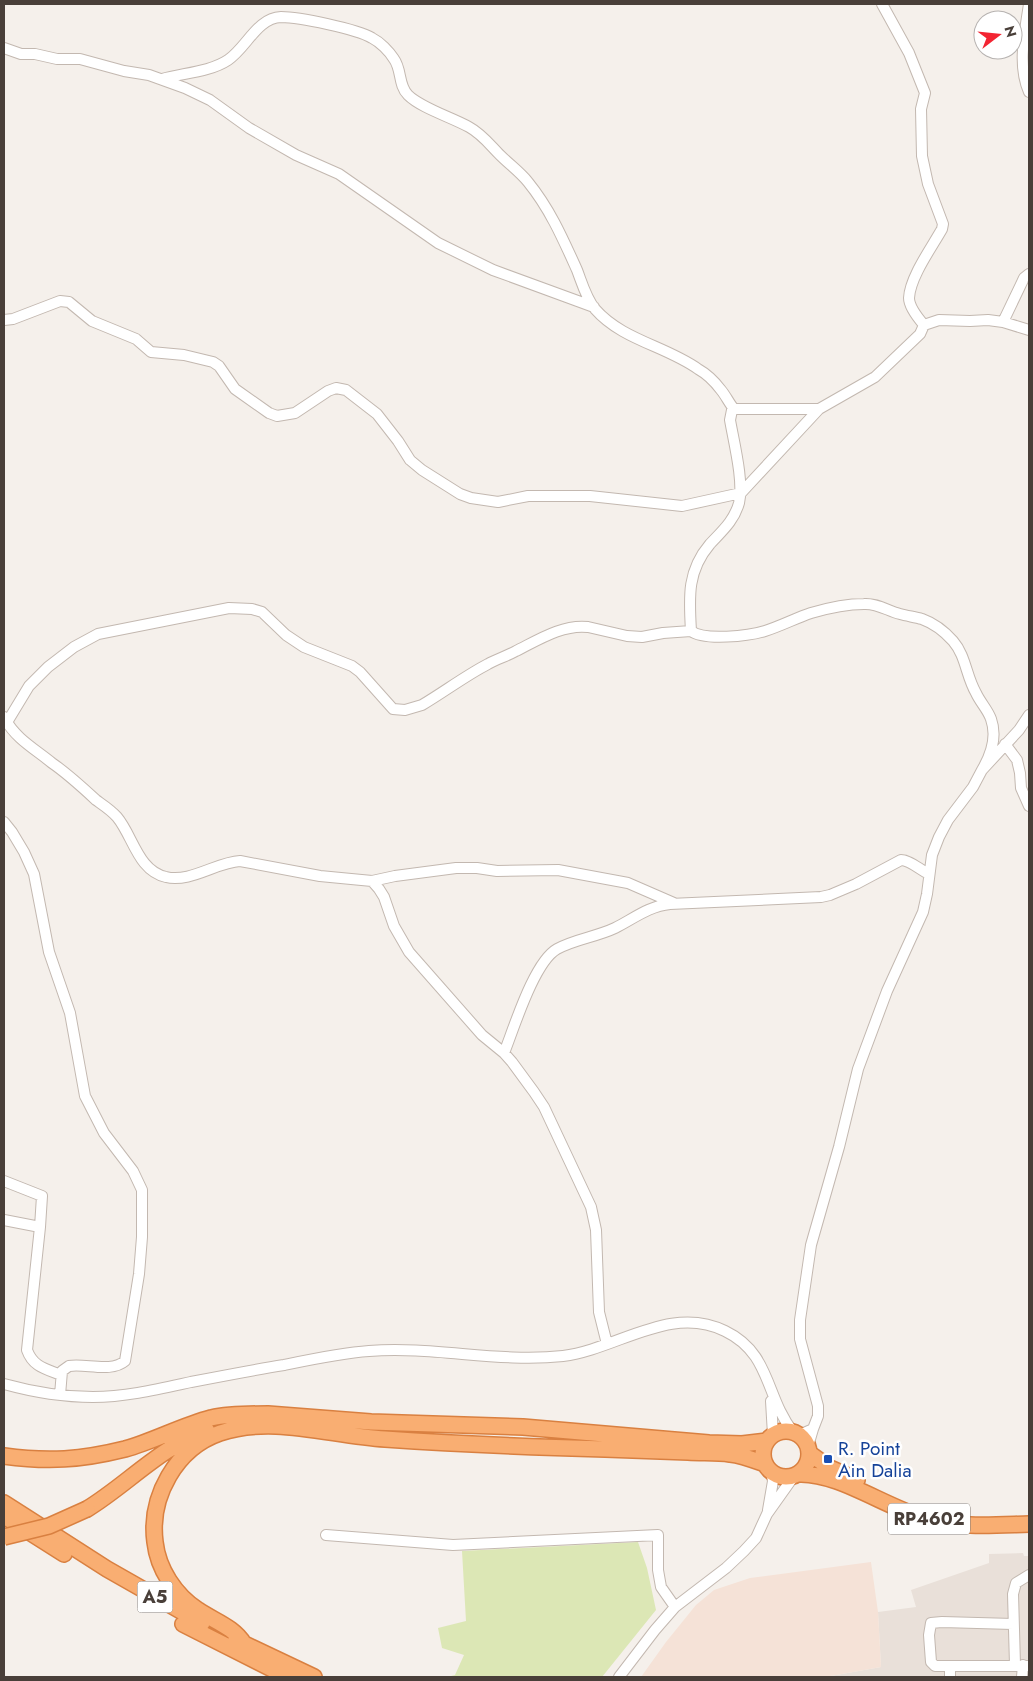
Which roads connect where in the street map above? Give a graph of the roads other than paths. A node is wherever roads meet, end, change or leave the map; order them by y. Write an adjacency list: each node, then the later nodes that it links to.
1 (882, 4): 10 (street)
2 (1029, 4): 5 (street)
3 (4, 48): 4 (street)
4 (162, 79): 7 (street); 7 (street)
5 (1029, 92)
6 (1029, 274): 9 (street)
7 (594, 307): 12 (street)
8 (4, 320): 14 (street)
9 (1003, 322): 10 (street); 11 (street)
10 (924, 325): 13 (street)
11 (1029, 330)
12 (734, 409): 13 (street); 14 (street)
13 (820, 409): 14 (street)
14 (741, 493): 15 (street)
15 (691, 631): 17 (street); 19 (street)
16 (1029, 715): 18 (street)
17 (4, 719): 23 (street)
18 (1005, 744): 19 (street); 20 (street)
19 (982, 770): 22 (street)
20 (1029, 802)
21 (4, 822): 30 (street)
22 (929, 874): 24 (street); 37 (street)
23 (372, 881): 24 (street); 25 (street)
24 (676, 903): 25 (street)
25 (504, 1053): 29 (street)
26 (4, 1181): 28 (street)
27 (4, 1220): 28 (street)
28 (40, 1227): 30 (street)
29 (607, 1344): 32 (street, RP4602); 33 (street, RP4602)
30 (61, 1375): 33 (street)
31 (4, 1384): 33 (street, RP4602)
32 (770, 1390): 36 (street, RP4602); 37 (street, RP4602)
33 (60, 1395)
34 (236, 1415): 36 (highway); 38 (highway); 42 (highway)
35 (259, 1425): 39 (highway); 42 (highway); 53 (highway)
36 (770, 1438): 37 (highway); 39 (highway, RP4602)
37 (804, 1439): 40 (highway); 44 (highway, RP4602)
38 (4, 1456)
39 (768, 1468): 40 (highway, RP4602); 43 (street)
40 (796, 1475): 43 (street); 46 (highway, RP4602)
41 (4, 1503): 53 (highway, A5)
42 (86, 1507): 47 (highway); 49 (highway, bridge)
43 (767, 1514): 51 (street)
44 (1029, 1515)
45 (4, 1516): 56 (highway, A5)
46 (1029, 1524)
47 (4, 1532)
48 (326, 1535): 51 (street)
49 (4, 1537)
50 (1029, 1575): 52 (street)
51 (675, 1607): 58 (street)
52 (1013, 1624): 54 (street); 55 (street)
53 (244, 1644): 57 (highway, A5)
54 (1022, 1665): 55 (street); 60 (street)
55 (950, 1666): 59 (street)
56 (288, 1677)
57 (314, 1677)
58 (619, 1677)
59 (950, 1677)
60 (1022, 1677)

